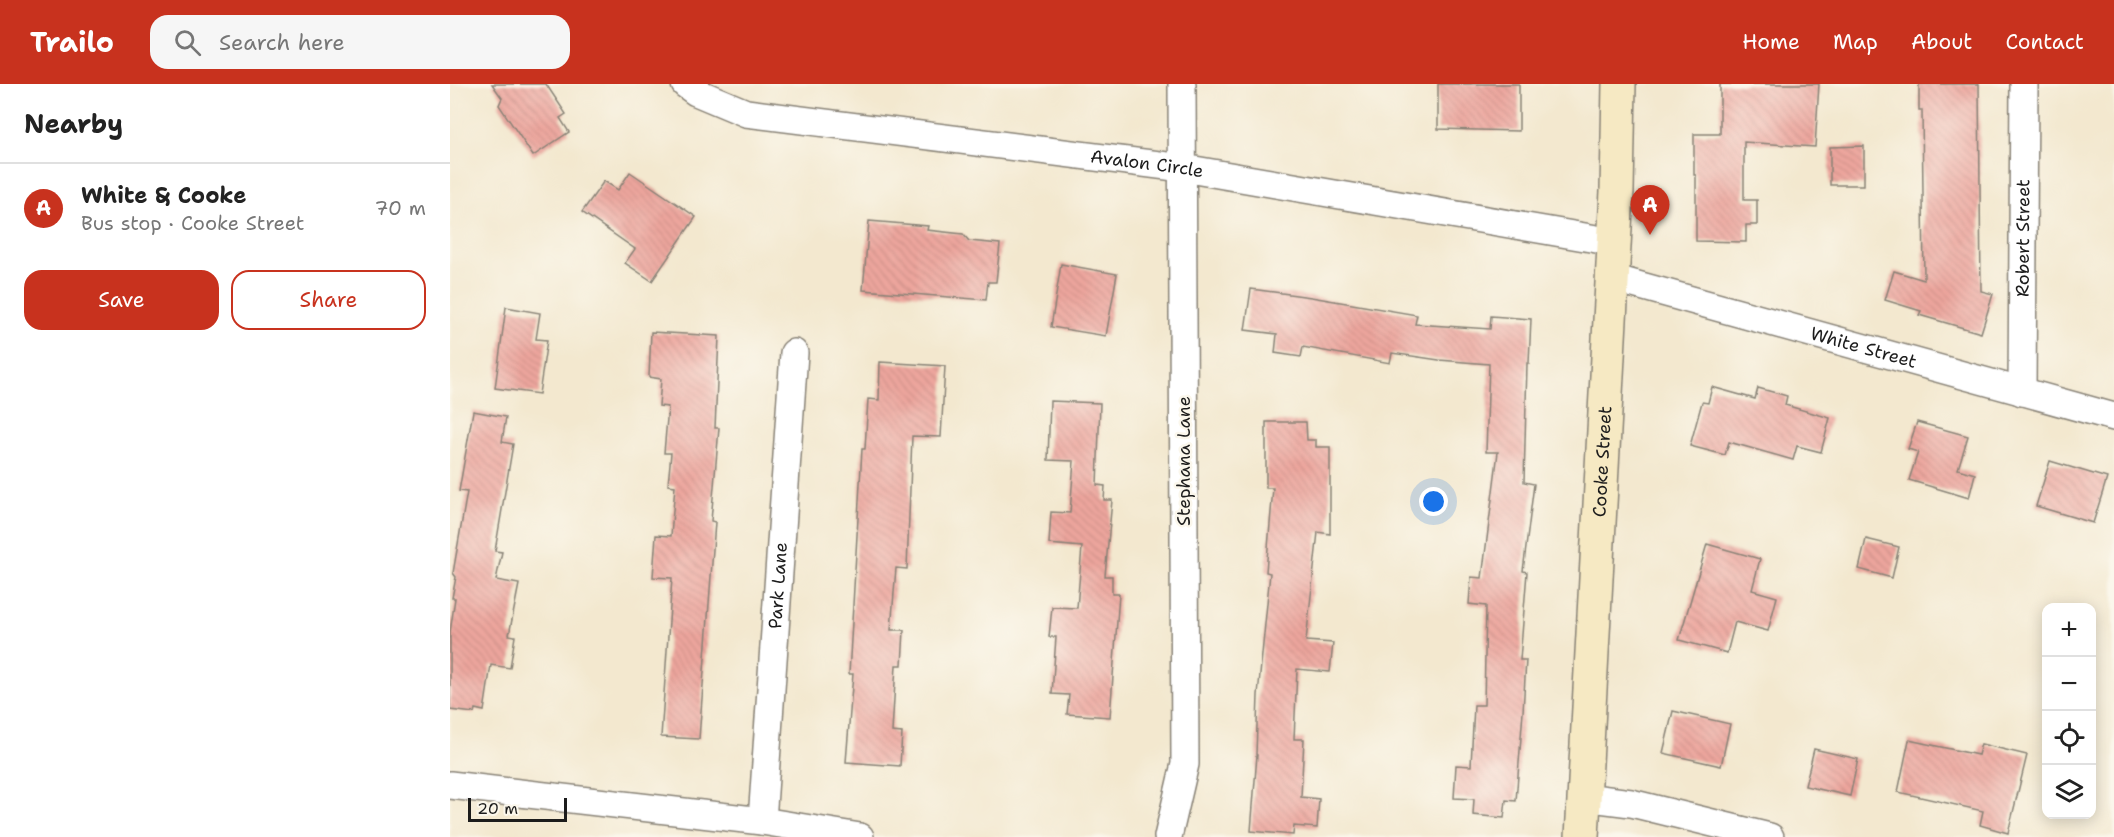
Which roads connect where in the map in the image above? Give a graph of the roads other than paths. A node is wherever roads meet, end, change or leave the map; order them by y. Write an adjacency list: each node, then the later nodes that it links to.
1 (685, 84): 5 (street, Avalon Circle)
2 (1182, 84): 5 (street, Stephana Lane)
3 (1619, 84): 6 (main road, Cooke Street)
4 (2024, 84): 9 (street, Robert Street)
5 (1183, 168): 6 (street, Avalon Circle); 15 (street, Stephana Lane)
6 (1614, 242): 7 (main road, Cooke Street)
7 (1612, 278): 9 (street, White Street); 12 (main road, Cooke Street)
8 (794, 352): 13 (street, Park Lane)
9 (2022, 392): 10 (street, White Street)
10 (2114, 417)
11 (450, 785): 13 (street)
12 (1584, 797): 16 (main road, Cooke Street); 17 (street)
13 (762, 821): 14 (street)
14 (860, 837)
15 (1168, 837)
16 (1582, 837)
17 (1770, 837)

